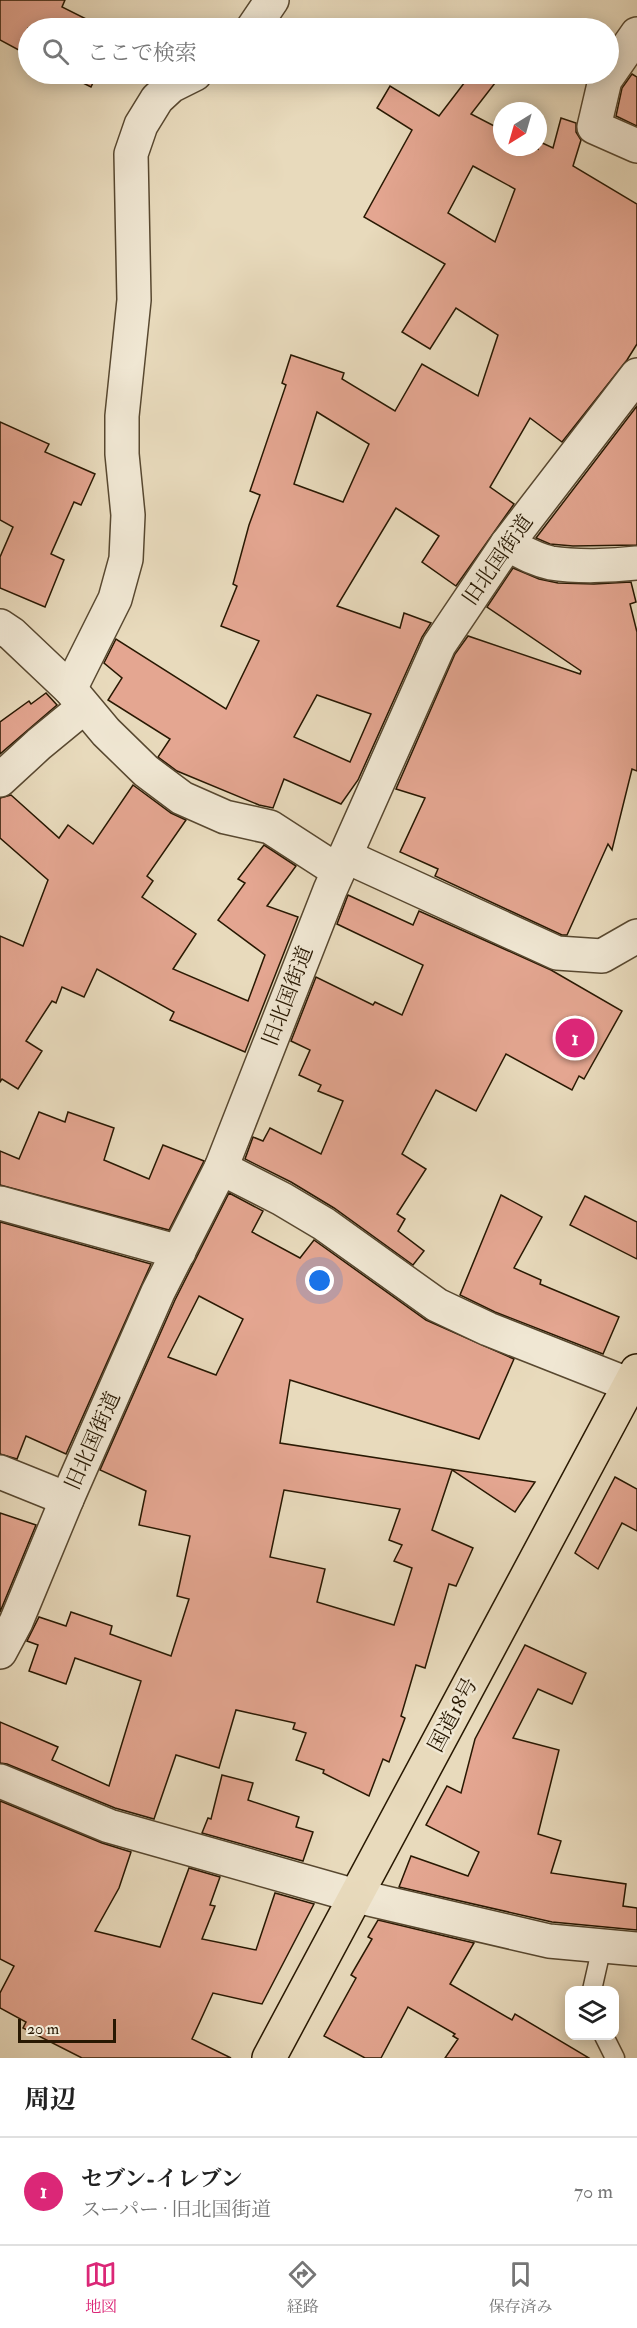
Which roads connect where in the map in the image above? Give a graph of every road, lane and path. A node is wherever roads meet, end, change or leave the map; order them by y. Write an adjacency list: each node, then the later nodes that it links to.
1 (272, 0): 2 (street)
2 (260, 18)
3 (637, 34): 4 (street)
4 (619, 60)
5 (175, 84): 12 (street)
6 (604, 84): 7 (street)
7 (637, 146)
8 (637, 375): 9 (street, 旧北国街道)
9 (507, 544): 10 (street); 14 (street, 旧北国街道)
10 (637, 563)
11 (0, 626): 12 (street)
12 (77, 698): 13 (street); 14 (street)
13 (0, 780)
14 (341, 864): 15 (street); 16 (street, 旧北国街道)
15 (637, 936)
16 (221, 1168): 18 (street, 旧北国街道); 19 (street)
17 (0, 1203): 18 (street)
18 (179, 1252): 21 (street, 旧北国街道)
19 (634, 1380): 24 (highway, 国道18号)
20 (0, 1472): 21 (street)
21 (67, 1499): 22 (street, 旧北国街道)
22 (0, 1652)
23 (0, 1781): 24 (street)
24 (356, 1896): 25 (street); 29 (highway, 国道18号)
25 (602, 1946): 26 (street); 27 (lane)
26 (637, 1949)
27 (593, 1986)
28 (606, 2040): 30 (lane)
29 (269, 2058)
30 (615, 2058)

